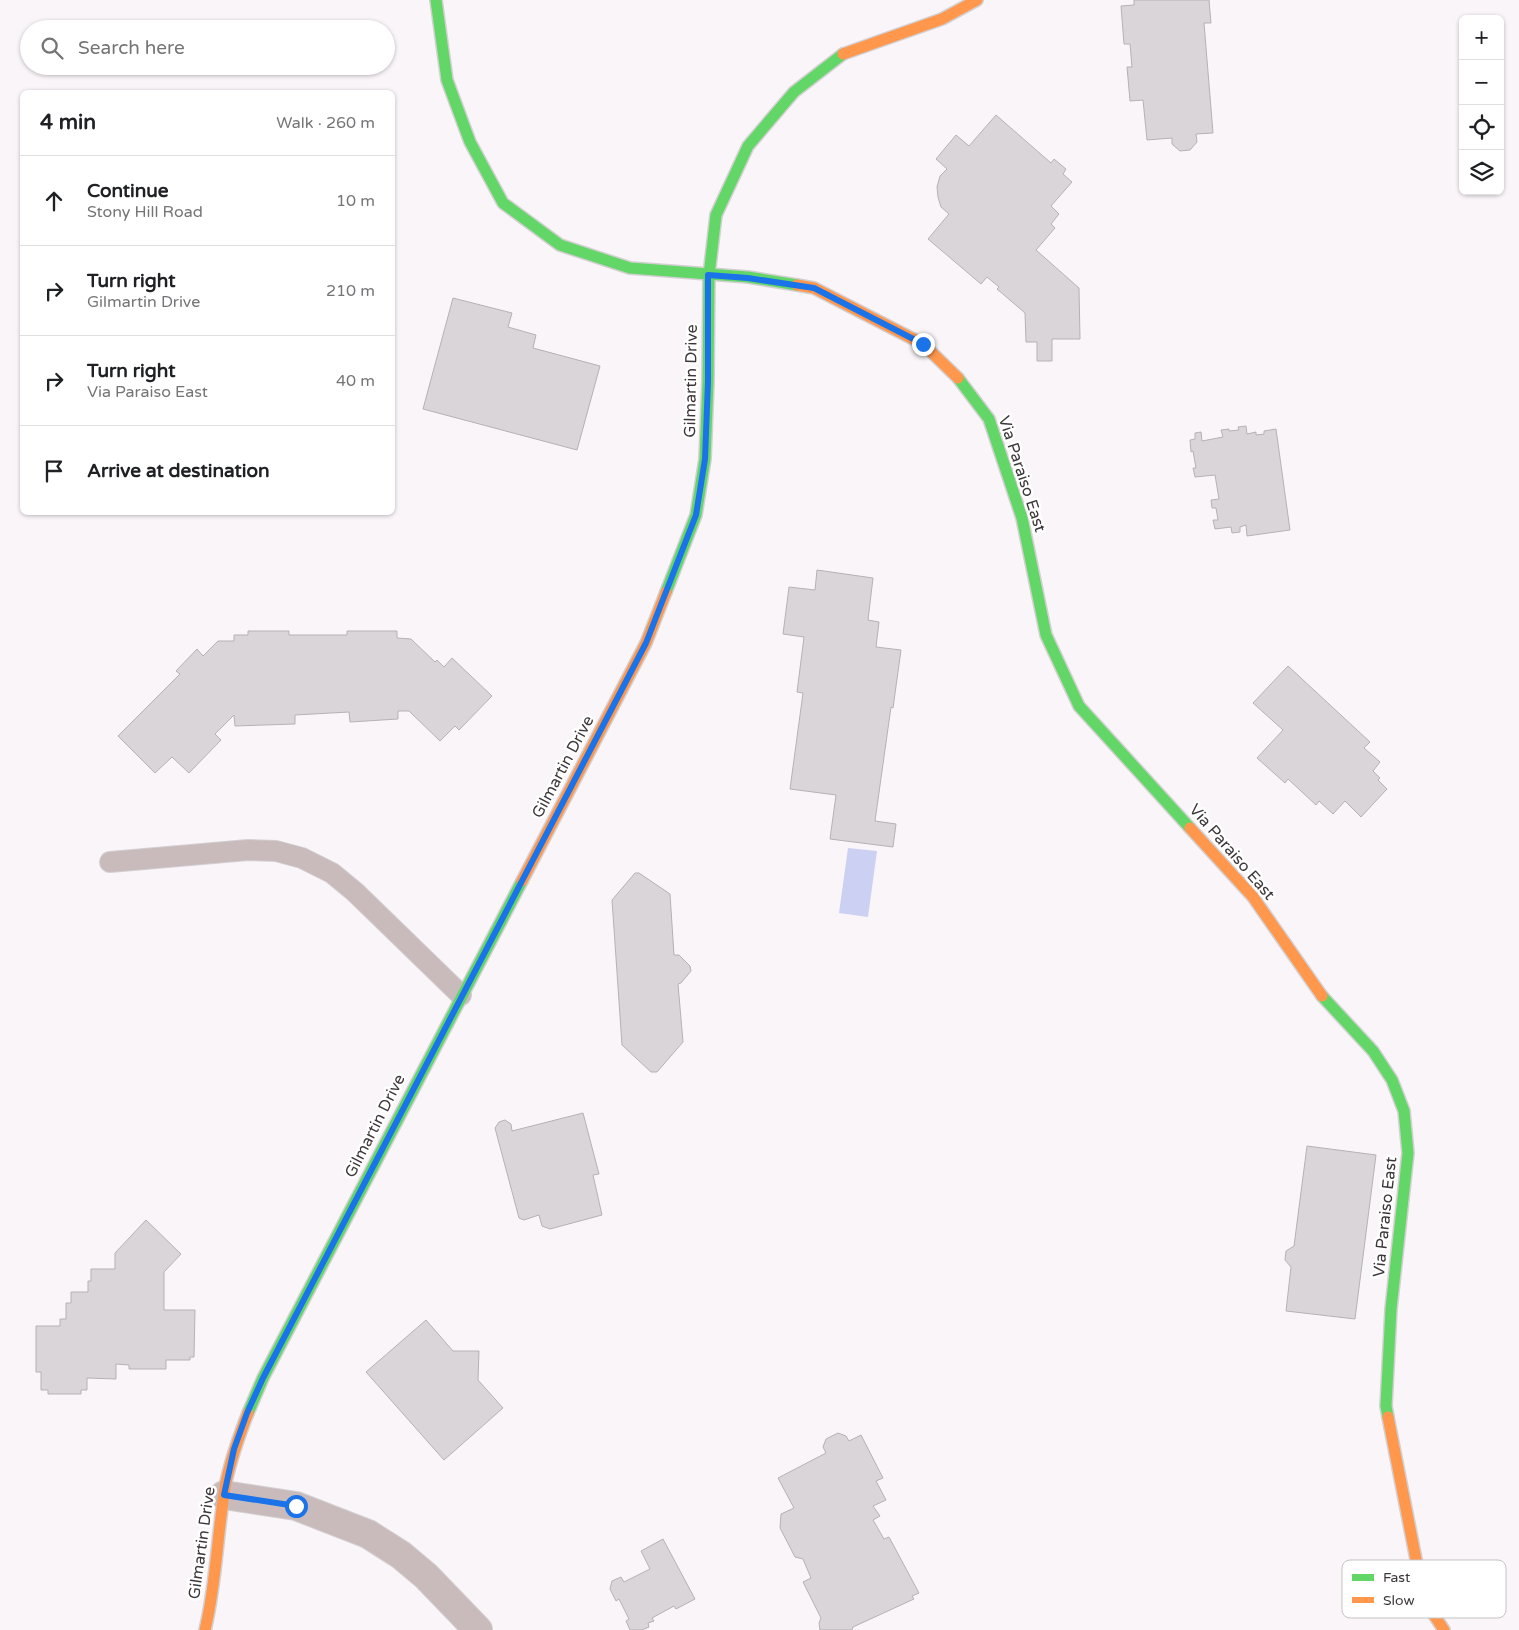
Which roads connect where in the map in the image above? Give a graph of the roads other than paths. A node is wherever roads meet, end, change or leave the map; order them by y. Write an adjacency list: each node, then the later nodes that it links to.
1 (436, 0): 3 (street, Via Paraiso East)
2 (977, 0): 3 (street, Gilmartin Drive)
3 (708, 275): 5 (street, Gilmartin Drive); 7 (street, Via Paraiso East)
4 (110, 862): 5 (lane)
5 (461, 996): 6 (street, Gilmartin Drive)
6 (224, 1495): 9 (street, Gilmartin Drive); 10 (street)
7 (1416, 1560)
8 (1436, 1618): 11 (street, Via Paraiso East)
9 (205, 1630)
10 (478, 1630)
11 (1444, 1630)

